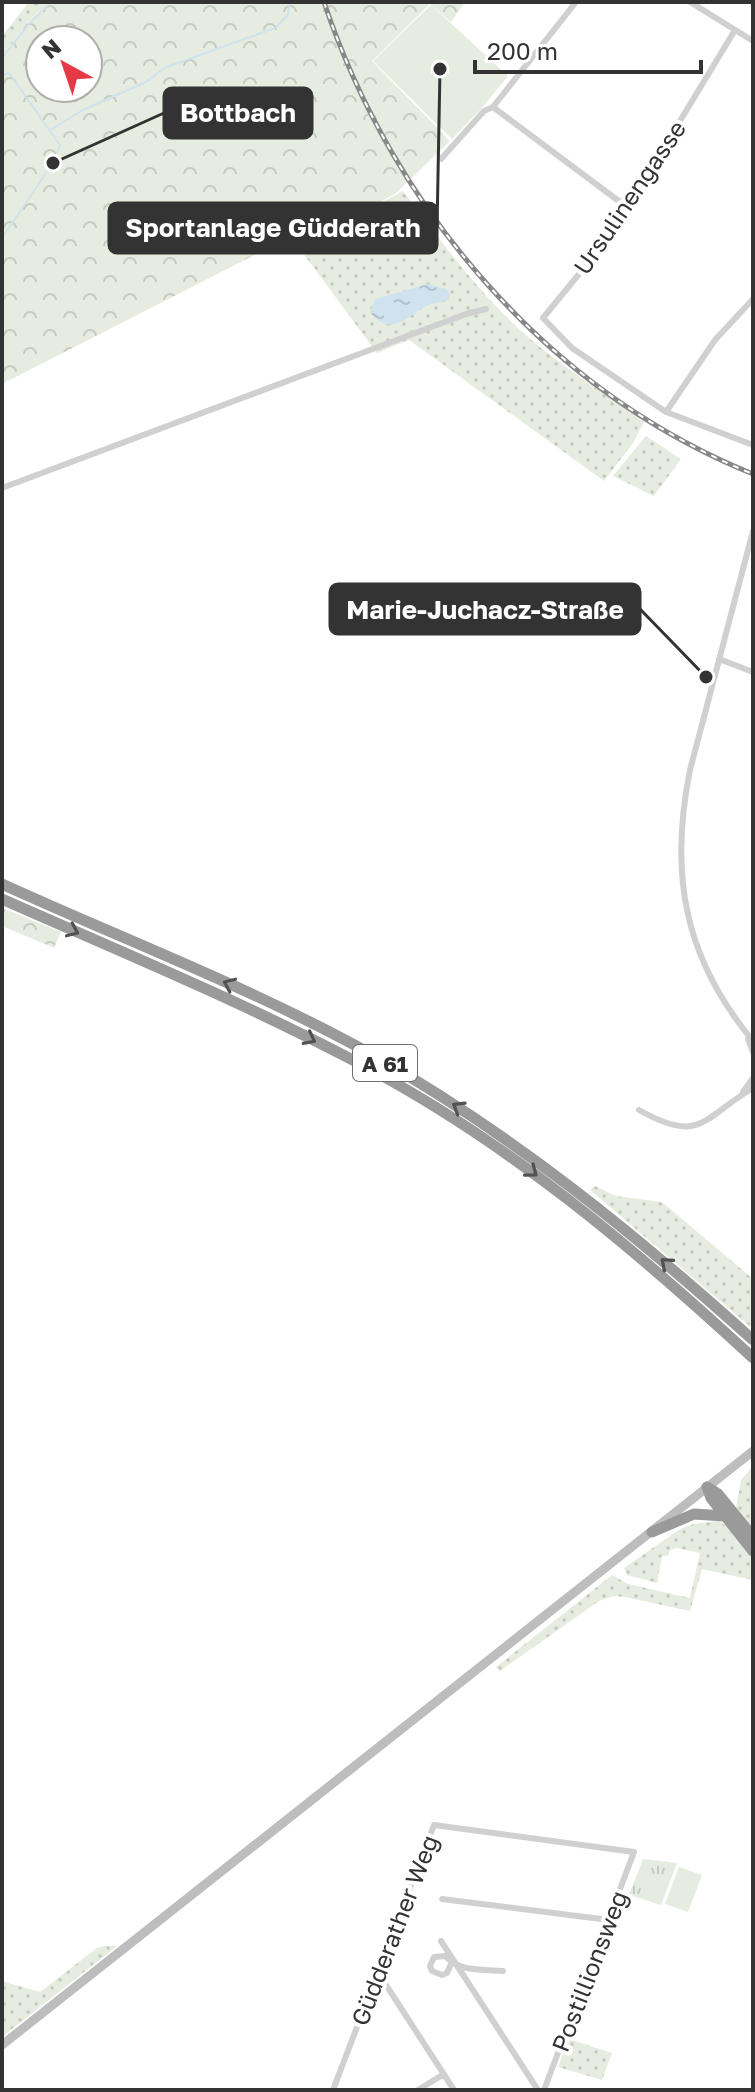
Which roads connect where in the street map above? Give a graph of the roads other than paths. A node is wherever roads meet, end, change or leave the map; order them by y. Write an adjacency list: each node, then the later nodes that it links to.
1 (576, 2): 5 (street)
2 (690, 2): 3 (street)
3 (735, 30): 4 (street); 7 (street, Ursulinengasse)
4 (753, 41)
5 (493, 107): 6 (street); 7 (street)
6 (441, 159)
7 (620, 202): 10 (street, Ursulinengasse)
8 (753, 299): 10 (street)
9 (486, 309): 12 (street)
10 (666, 412): 11 (street)
11 (753, 445)
12 (2, 488)
13 (753, 531): 14 (street)
14 (719, 659): 15 (street); 18 (street)
15 (753, 672)
16 (2, 884): 24 (highway, A 61, one-way to 16)
17 (2, 899): 25 (highway, A 61, one-way to 25)
18 (745, 1031): 19 (street); 20 (street)
19 (753, 1041)
20 (753, 1052)
21 (753, 1070): 22 (street)
22 (752, 1083): 23 (street)
23 (639, 1110)
24 (753, 1340)
25 (753, 1358)
26 (753, 1451): 27 (main road)
27 (707, 1487): 28 (highway); 29 (main road); 30 (highway)
28 (724, 1516): 29 (highway); 31 (highway)
29 (652, 1532): 40 (main road)
30 (753, 1537)
31 (753, 1551)
32 (634, 1852): 34 (street, Postillionsweg); 38 (street, Güdderather Weg)
33 (442, 1899): 34 (street)
34 (609, 1920): 45 (street, Postillionsweg)
35 (441, 1941): 37 (street)
36 (451, 1964): 37 (street)
37 (460, 1967): 39 (street); 45 (street)
38 (377, 1971): 41 (street); 42 (street, Güdderather Weg)
39 (503, 1971)
40 (2, 2045)
41 (444, 2074): 43 (street); 44 (street)
42 (333, 2090)
43 (418, 2090)
44 (454, 2090)
45 (541, 2090)

